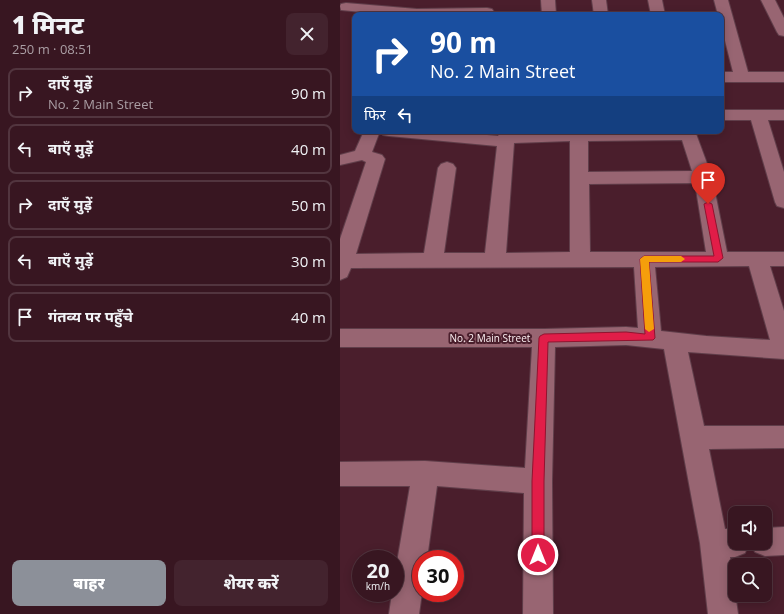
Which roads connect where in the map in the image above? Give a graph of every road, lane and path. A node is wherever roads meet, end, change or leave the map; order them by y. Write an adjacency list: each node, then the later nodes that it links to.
1 (434, 0): 12 (street)
2 (548, 0): 14 (street)
3 (599, 0): 15 (street)
4 (655, 0): 16 (street)
5 (721, 0): 19 (street)
6 (768, 0): 17 (street)
7 (773, 0): 8 (street)
8 (784, 0)
9 (347, 7): 11 (street)
10 (487, 9): 13 (street)
11 (417, 12)
12 (431, 12)
13 (445, 12)
14 (549, 12)
15 (601, 12)
16 (657, 12)
17 (784, 32)
18 (724, 77): 19 (street)
19 (742, 77): 20 (street)
20 (784, 77)
21 (724, 115): 22 (street)
22 (758, 115): 23 (street); 35 (street)
23 (784, 115)
24 (371, 134): 30 (street)
25 (421, 134): 29 (street)
26 (652, 134): 28 (street)
27 (688, 134): 33 (street)
28 (579, 136): 29 (street); 34 (street)
29 (506, 142): 43 (street)
30 (362, 155): 31 (street); 36 (street)
31 (340, 160)
32 (447, 168): 42 (street)
33 (703, 177): 34 (street); 37 (street)
34 (579, 178): 38 (street)
35 (784, 202)
36 (346, 230): 44 (street)
37 (718, 258): 39 (street); 40 (street)
38 (580, 259): 39 (street); 43 (street)
39 (644, 259): 47 (street)
40 (757, 259): 41 (street); 48 (street)
41 (784, 259)
42 (433, 260): 43 (street); 44 (street)
43 (495, 260)
44 (341, 266)
45 (340, 338): 46 (street, No. 2 Main Street)
46 (544, 338): 47 (street, No. 2 Main Street); 54 (street)
47 (662, 339): 49 (street, No. 2 Main Street); 51 (street)
48 (784, 347)
49 (784, 350)
50 (784, 437): 51 (street)
51 (694, 438): 57 (street)
52 (425, 473): 53 (street); 54 (street); 58 (street)
53 (340, 474)
54 (538, 481): 59 (street)
55 (784, 541): 56 (street)
56 (772, 542)
57 (725, 543): 60 (street)
58 (404, 614)
59 (538, 614)
60 (723, 614)

